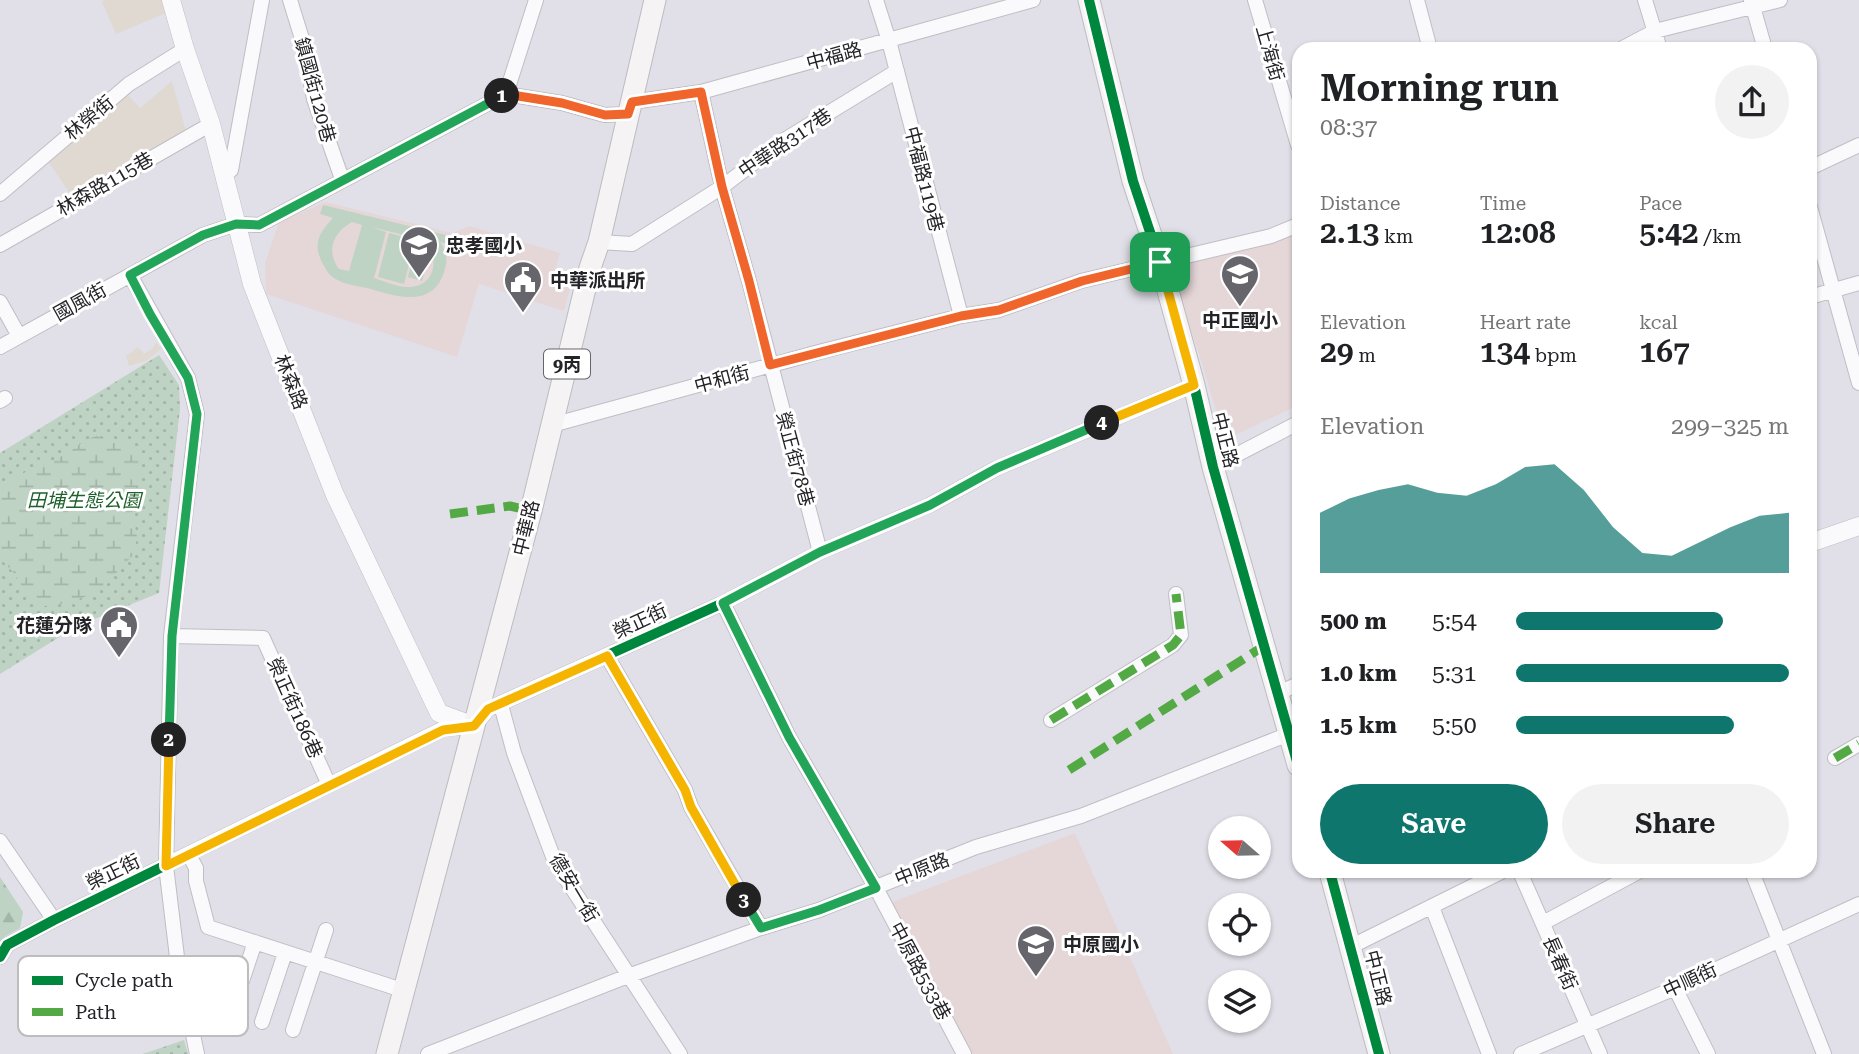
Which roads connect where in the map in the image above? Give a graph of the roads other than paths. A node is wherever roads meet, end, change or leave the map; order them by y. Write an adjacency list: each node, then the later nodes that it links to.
1 (172, 0): 20 (street, 林森路)
2 (262, 0): 29 (street)
3 (290, 0): 30 (street, 鎮國街120巷)
4 (536, 0): 23 (street)
5 (654, 0): 24 (main road, 中華路 / 9丙)
6 (876, 0): 15 (street, 中福路119巷)
7 (1033, 0): 15 (street, 中福路)
8 (1089, 0): 38 (main road, 中正路)
9 (1255, 0): 26 (street, 上海街)
10 (1417, 0): 16 (street)
11 (1645, 0): 14 (street)
12 (1780, 0): 13 (street)
13 (1752, 4): 14 (street); 19 (street)
14 (1654, 31): 17 (street); 18 (street)
15 (889, 41): 21 (street, 中福路119巷); 22 (street, 中福路)
16 (1428, 42)
17 (1633, 42)
18 (1658, 42)
19 (1763, 42)
20 (185, 49): 25 (street, 林森路); 32 (street, 林榮街)
21 (897, 71): 31 (street, 中華路317巷); 44 (street, 中福路119巷)
22 (701, 92): 24 (street, 中福路); 31 (street, 榮正街78巷)
23 (506, 94): 24 (street, 中福路); 30 (street, 國風街)
24 (630, 108): 36 (main road, 中華路 / 9丙)
25 (211, 124): 29 (street, 林森路); 37 (street, 林森路115巷)
26 (1292, 127)
27 (1859, 145): 28 (street)
28 (1817, 165)
29 (223, 175): 33 (street, 林森路)
30 (342, 179): 33 (street, 國風街)
31 (722, 187): 36 (street, 中華路317巷); 47 (street, 榮正街78巷)
32 (0, 194)
33 (236, 224): 39 (street, 國風街); 64 (street, 林森路)
34 (1292, 227): 38 (street, 中和街)
35 (1817, 232): 41 (street)
36 (599, 242): 50 (main road, 中華路 / 9丙)
37 (0, 245)
38 (1160, 262): 44 (street, 中和街); 49 (main road, 中正路)
39 (130, 275): 45 (street, 國風街); 58 (street)
40 (1859, 283): 41 (street)
41 (1833, 290): 42 (street); 48 (street)
42 (1817, 295)
43 (0, 302): 45 (street)
44 (961, 316): 47 (street, 中和街)
45 (19, 336): 46 (street, 國風街)
46 (0, 347)
47 (770, 365): 50 (street, 中和街); 55 (street, 榮正街78巷)
48 (1859, 383)
49 (1194, 385): 52 (main road, 中正路); 55 (street, 榮正街)
50 (552, 425): 64 (main road, 中華路 / 9丙)
51 (1292, 426): 52 (street)
52 (1213, 467): 60 (main road, 中正路)
53 (1859, 526): 54 (street)
54 (1817, 541)
55 (820, 552): 57 (street, 榮正街)
56 (1176, 594): 63 (street)
57 (723, 603): 59 (street, 榮正街); 77 (street, 中原路533巷)
58 (172, 636): 68 (street, 榮正街186巷); 71 (street)
59 (607, 656): 61 (street, 榮正街); 82 (street)
60 (1289, 689): 62 (main road, 中正路)
61 (501, 705): 64 (street, 榮正街); 92 (street, 德安一街)
62 (1292, 715)
63 (1051, 720)
64 (474, 726): 68 (street, 榮正街); 94 (main road, 中華路 / 9丙)
65 (1292, 733): 77 (street, 中原路)
66 (1859, 744): 67 (street)
67 (1835, 758)
68 (329, 785): 70 (street, 榮正街)
69 (0, 841): 80 (street)
70 (189, 855): 71 (street, 榮正街); 85 (street)
71 (166, 866): 80 (street, 榮正街); 88 (street)
72 (1332, 878): 86 (main road, 中正路)
73 (1489, 878): 79 (street)
74 (1523, 878): 81 (street, 長春街)
75 (1627, 878): 81 (street)
76 (1754, 878): 84 (street)
77 (876, 888): 82 (street, 中原路); 103 (street, 中原路533巷)
78 (1859, 904): 84 (street, 中順街)
79 (1432, 907): 86 (street); 105 (street)
80 (54, 920): 89 (street, 榮正街)
81 (1543, 923): 96 (street, 長春街)
82 (761, 928): 92 (street, 中原路)
83 (326, 930): 91 (street)
84 (1779, 939): 93 (street, 中順街); 109 (street)
85 (255, 942): 87 (street); 90 (street)
86 (1352, 946): 104 (main road, 中正路)
87 (285, 953): 91 (street); 95 (street)
88 (177, 956)
89 (0, 957)
90 (248, 963)
91 (316, 963): 94 (street); 97 (street)
92 (628, 976): 99 (street, 德安一街); 102 (street, 中原路)
93 (1675, 988): 96 (street, 中順街); 108 (street)
94 (402, 990): 101 (main road, 中華路 / 9丙)
95 (262, 1022)
96 (1588, 1025): 106 (street, 中順街); 107 (street, 長春街)
97 (293, 1030)
98 (193, 1036): 100 (street)
99 (677, 1053)
100 (197, 1054)
101 (387, 1054)
102 (429, 1054)
103 (964, 1054)
104 (1379, 1054)
105 (1489, 1054)
106 (1521, 1054)
107 (1600, 1054)
108 (1709, 1054)
109 (1824, 1054)

